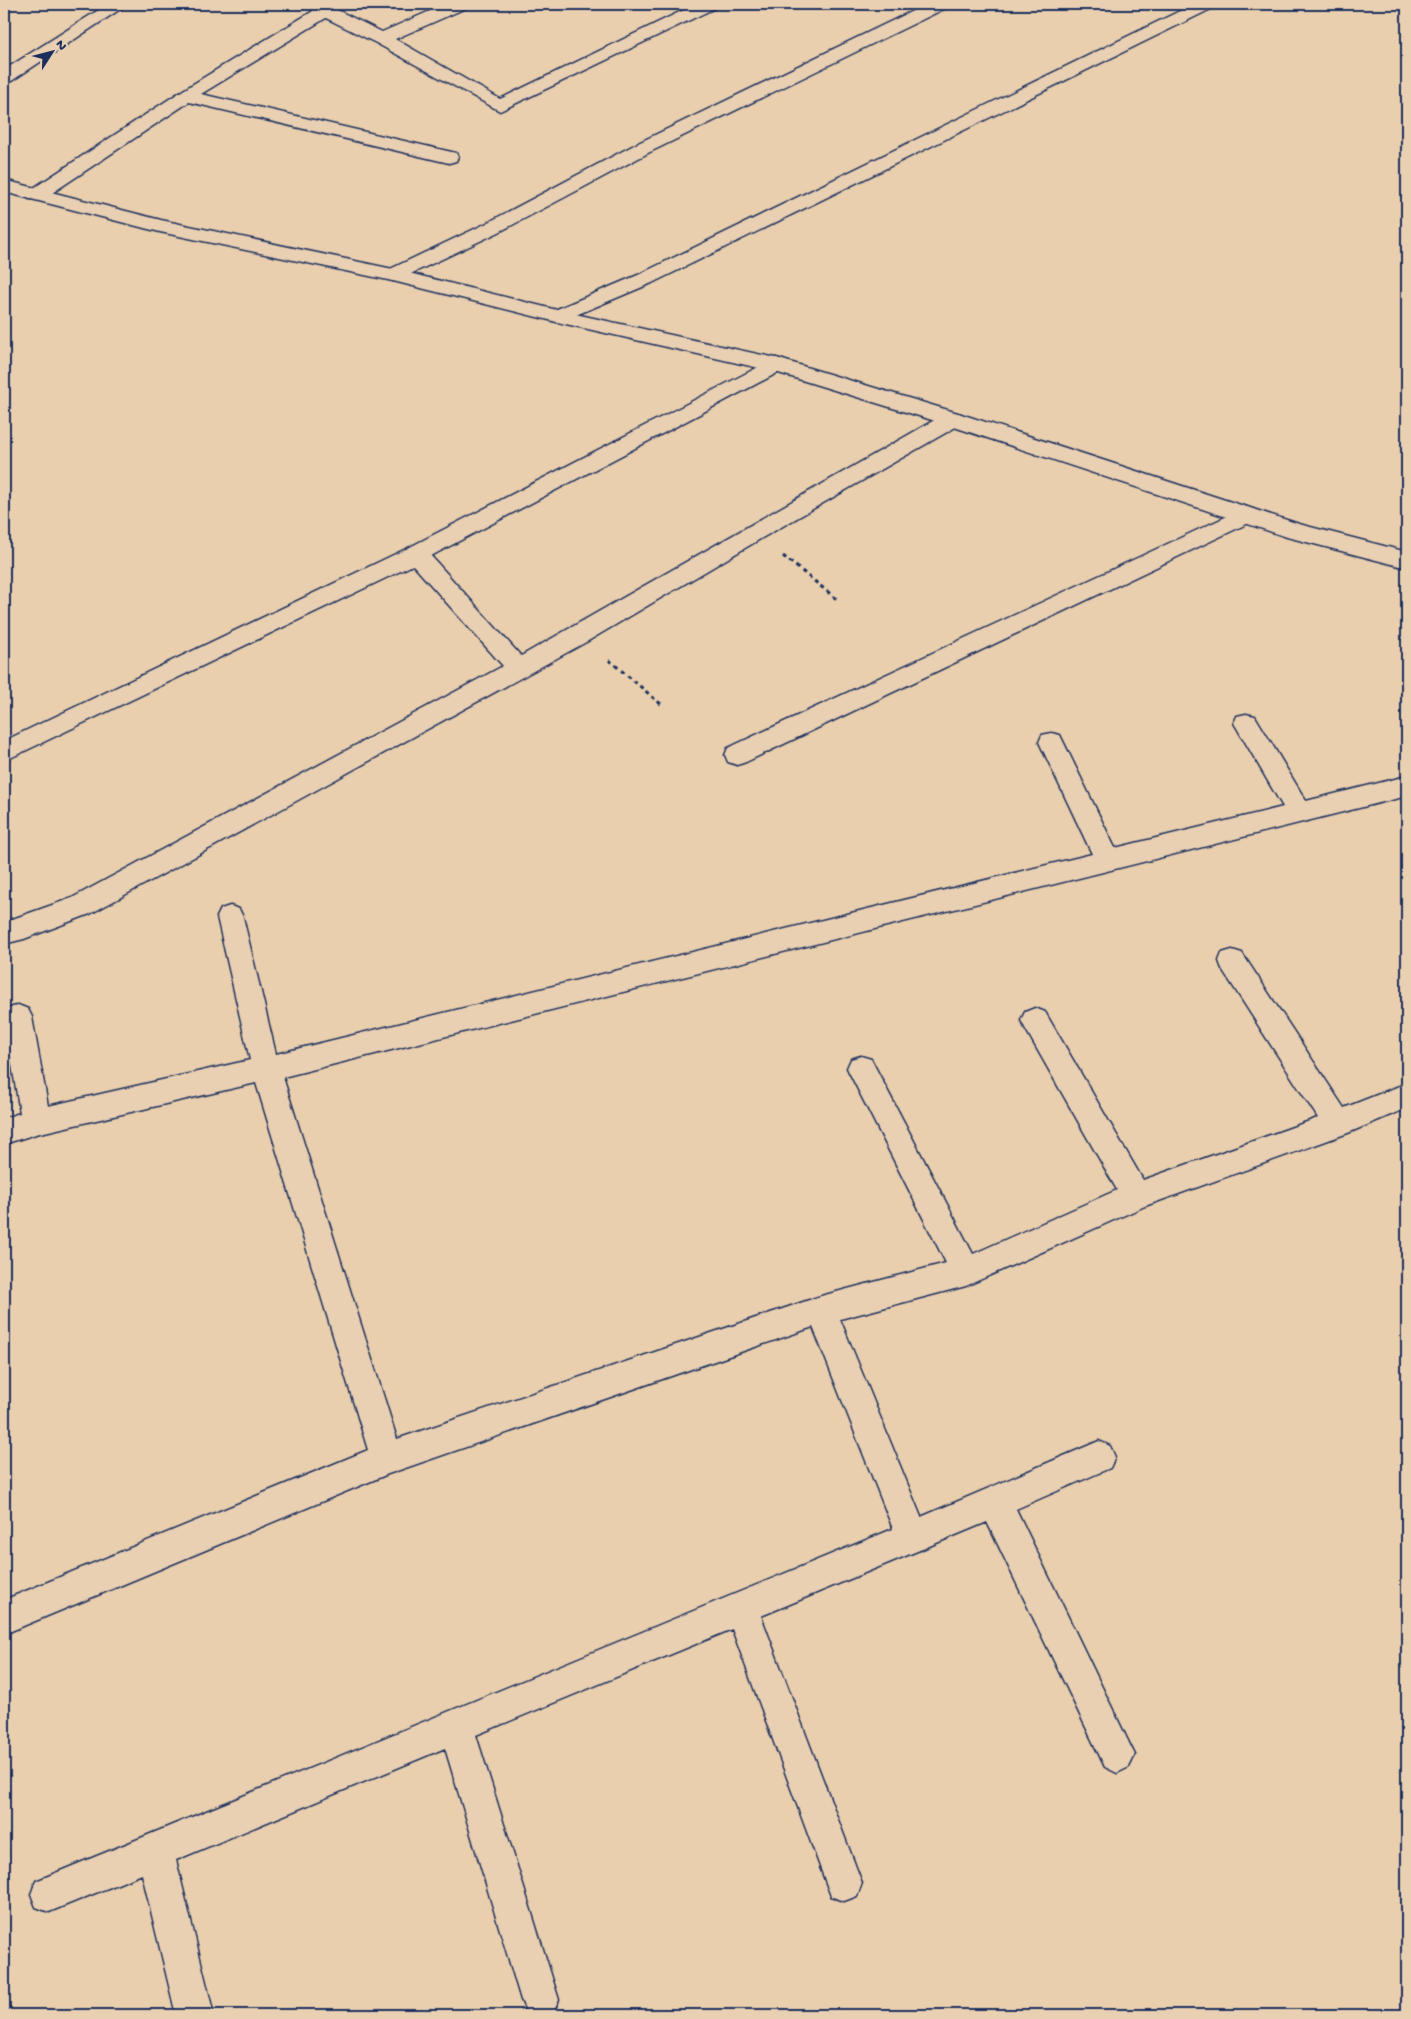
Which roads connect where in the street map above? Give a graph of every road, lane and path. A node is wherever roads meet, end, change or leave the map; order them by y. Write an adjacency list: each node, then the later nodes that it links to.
1 (119, 4): 8 (street)
2 (460, 4): 7 (street)
3 (709, 4): 7 (street)
4 (940, 4): 13 (street)
5 (1207, 4): 14 (street)
6 (319, 7): 7 (street); 9 (street)
7 (382, 39)
8 (4, 78)
9 (186, 96): 10 (street); 12 (street)
10 (449, 157)
11 (4, 186): 12 (street)
12 (36, 195): 13 (street)
13 (393, 275): 14 (street)
14 (557, 316): 15 (street)
15 (776, 365): 16 (street); 19 (street)
16 (953, 419): 17 (street); 18 (street)
17 (1247, 515): 20 (street); 28 (street)
18 (754, 532): 21 (path); 22 (street)
19 (416, 554): 23 (street); 27 (street)
20 (1407, 560)
21 (838, 600)
22 (580, 635): 23 (street); 24 (path)
23 (519, 669): 33 (street)
24 (662, 705)
25 (1246, 723): 30 (street)
26 (1051, 742): 31 (street)
27 (4, 752)
28 (737, 754)
29 (1407, 786): 30 (street)
30 (1300, 813): 31 (street)
31 (1108, 860): 38 (street)
32 (230, 917): 38 (street)
33 (4, 932)
34 (1232, 961): 41 (street)
35 (18, 1017): 40 (street)
36 (1035, 1020): 43 (street)
37 (861, 1068): 44 (street)
38 (266, 1069): 40 (street); 47 (street)
39 (1407, 1095): 41 (street)
40 (36, 1121): 42 (street)
41 (1338, 1124): 43 (street)
42 (4, 1131)
43 (1136, 1196): 44 (street)
44 (966, 1272): 45 (street)
45 (821, 1310): 47 (street); 49 (street)
46 (1099, 1457): 48 (street)
47 (387, 1458): 51 (street)
48 (995, 1502): 49 (street); 53 (street)
49 (913, 1537): 50 (street)
50 (741, 1607): 52 (street); 55 (street)
51 (4, 1617)
52 (455, 1725): 54 (street); 57 (street)
53 (1117, 1756)
54 (155, 1850): 56 (street); 58 (street)
55 (844, 1882)
56 (49, 1894)
57 (540, 2000)
58 (195, 2015)

